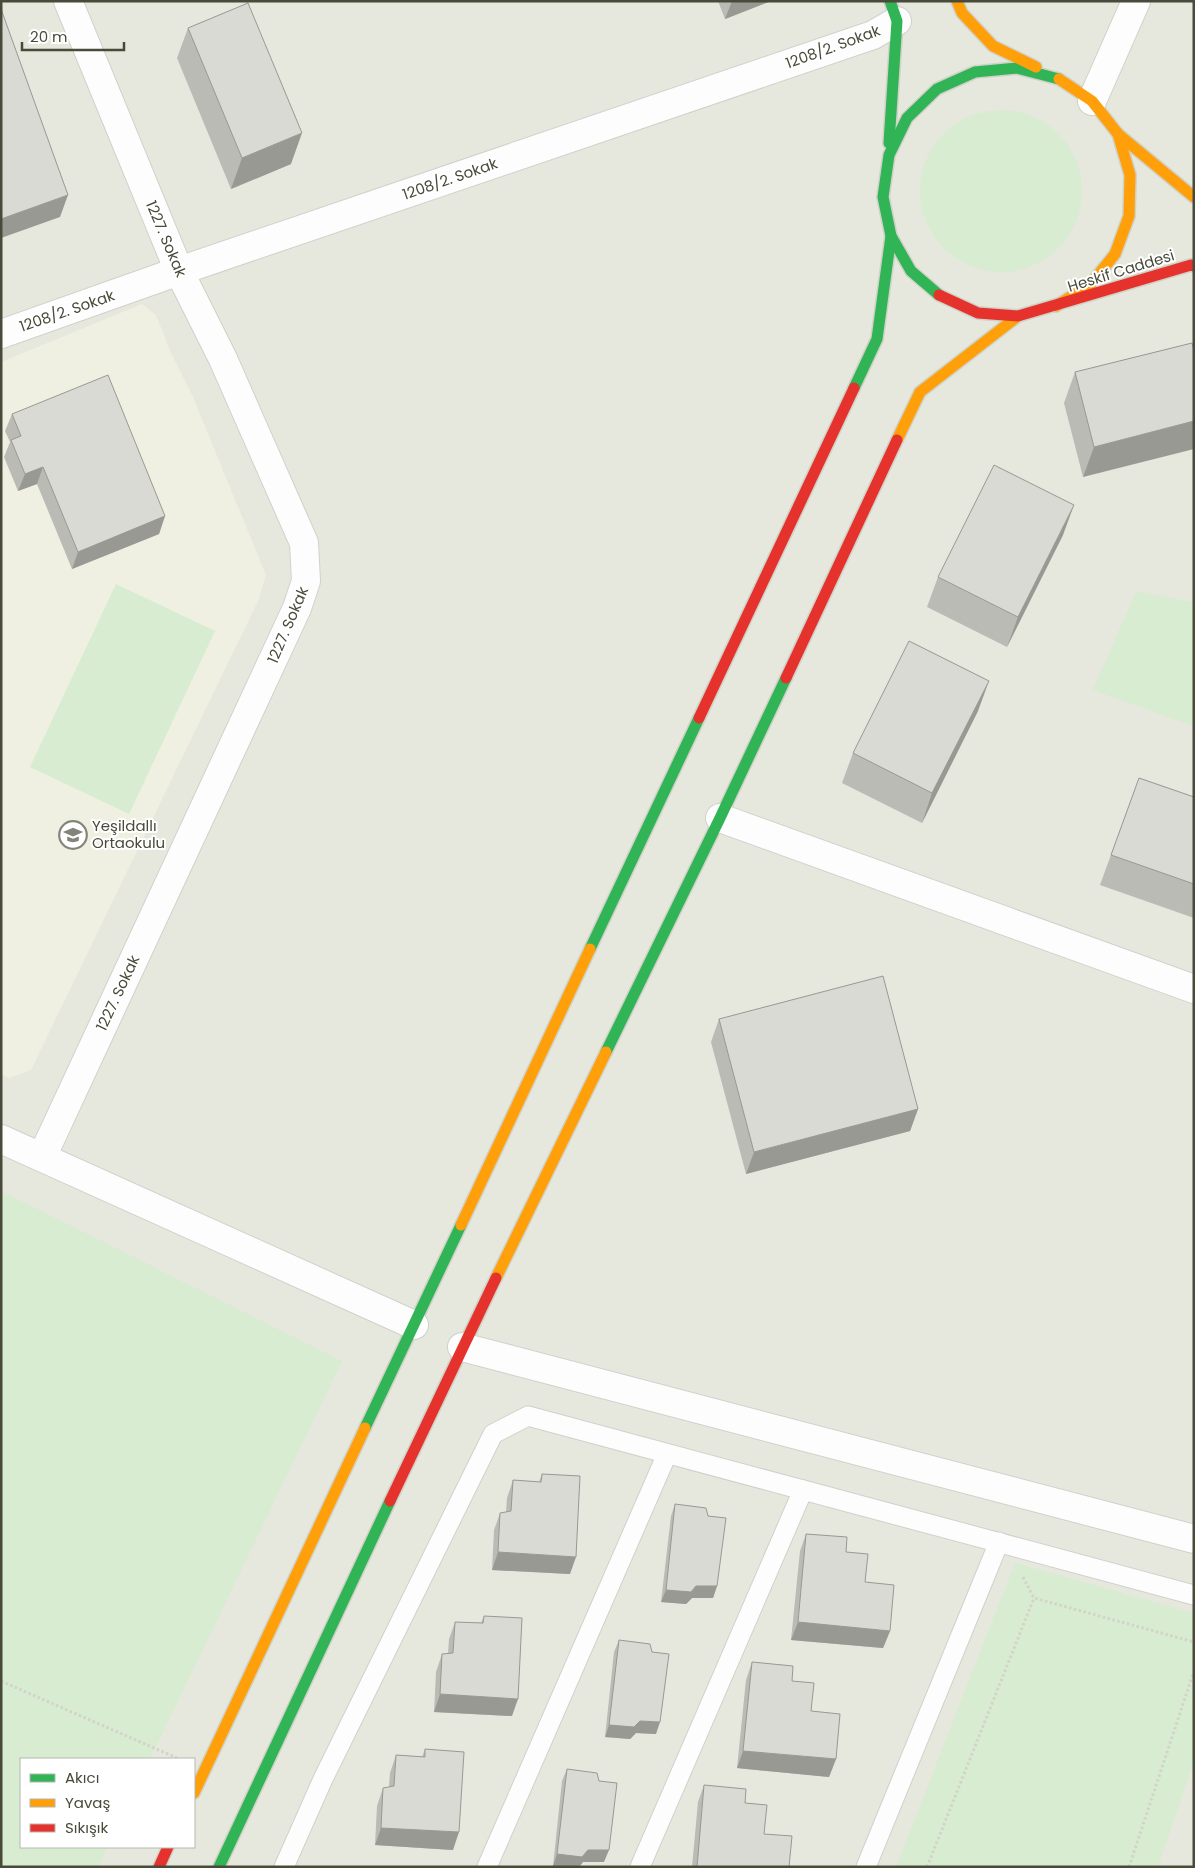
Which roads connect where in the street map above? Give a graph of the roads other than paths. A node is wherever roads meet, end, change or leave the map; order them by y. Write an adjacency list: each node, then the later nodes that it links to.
1 (68, 1): 12 (street, 1227. Sokak)
2 (957, 1): 5 (main road)
3 (1136, 1): 6 (street)
4 (894, 11): 8 (main road); 12 (street, 1208/2. Sokak)
5 (1057, 78): 6 (main road); 8 (main road)
6 (1092, 101): 7 (main road)
7 (1118, 134): 9 (main road); 13 (main road)
8 (889, 155): 10 (main road)
9 (1194, 197)
10 (891, 236): 14 (main road); 20 (main road)
11 (1194, 266): 13 (main road, Heskif Caddesi)
12 (179, 271): 15 (street, 1208/2. Sokak); 19 (street, 1227. Sokak)
13 (1056, 306): 14 (main road)
14 (1018, 316): 16 (main road)
15 (1, 334)
16 (720, 818): 17 (street); 21 (main road)
17 (1194, 989)
18 (1, 1139): 19 (street)
19 (42, 1157): 20 (street)
20 (414, 1325): 27 (main road)
21 (462, 1347): 24 (street); 30 (main road)
22 (667, 1454): 23 (lane); 31 (lane); 32 (lane)
23 (804, 1490): 25 (lane); 33 (lane)
24 (1194, 1539)
25 (999, 1542): 26 (lane); 34 (lane)
26 (1194, 1595)
27 (195, 1791)
28 (168, 1848): 29 (main road)
29 (159, 1867)
30 (219, 1867)
31 (284, 1867)
32 (487, 1867)
33 (640, 1867)
34 (866, 1867)

